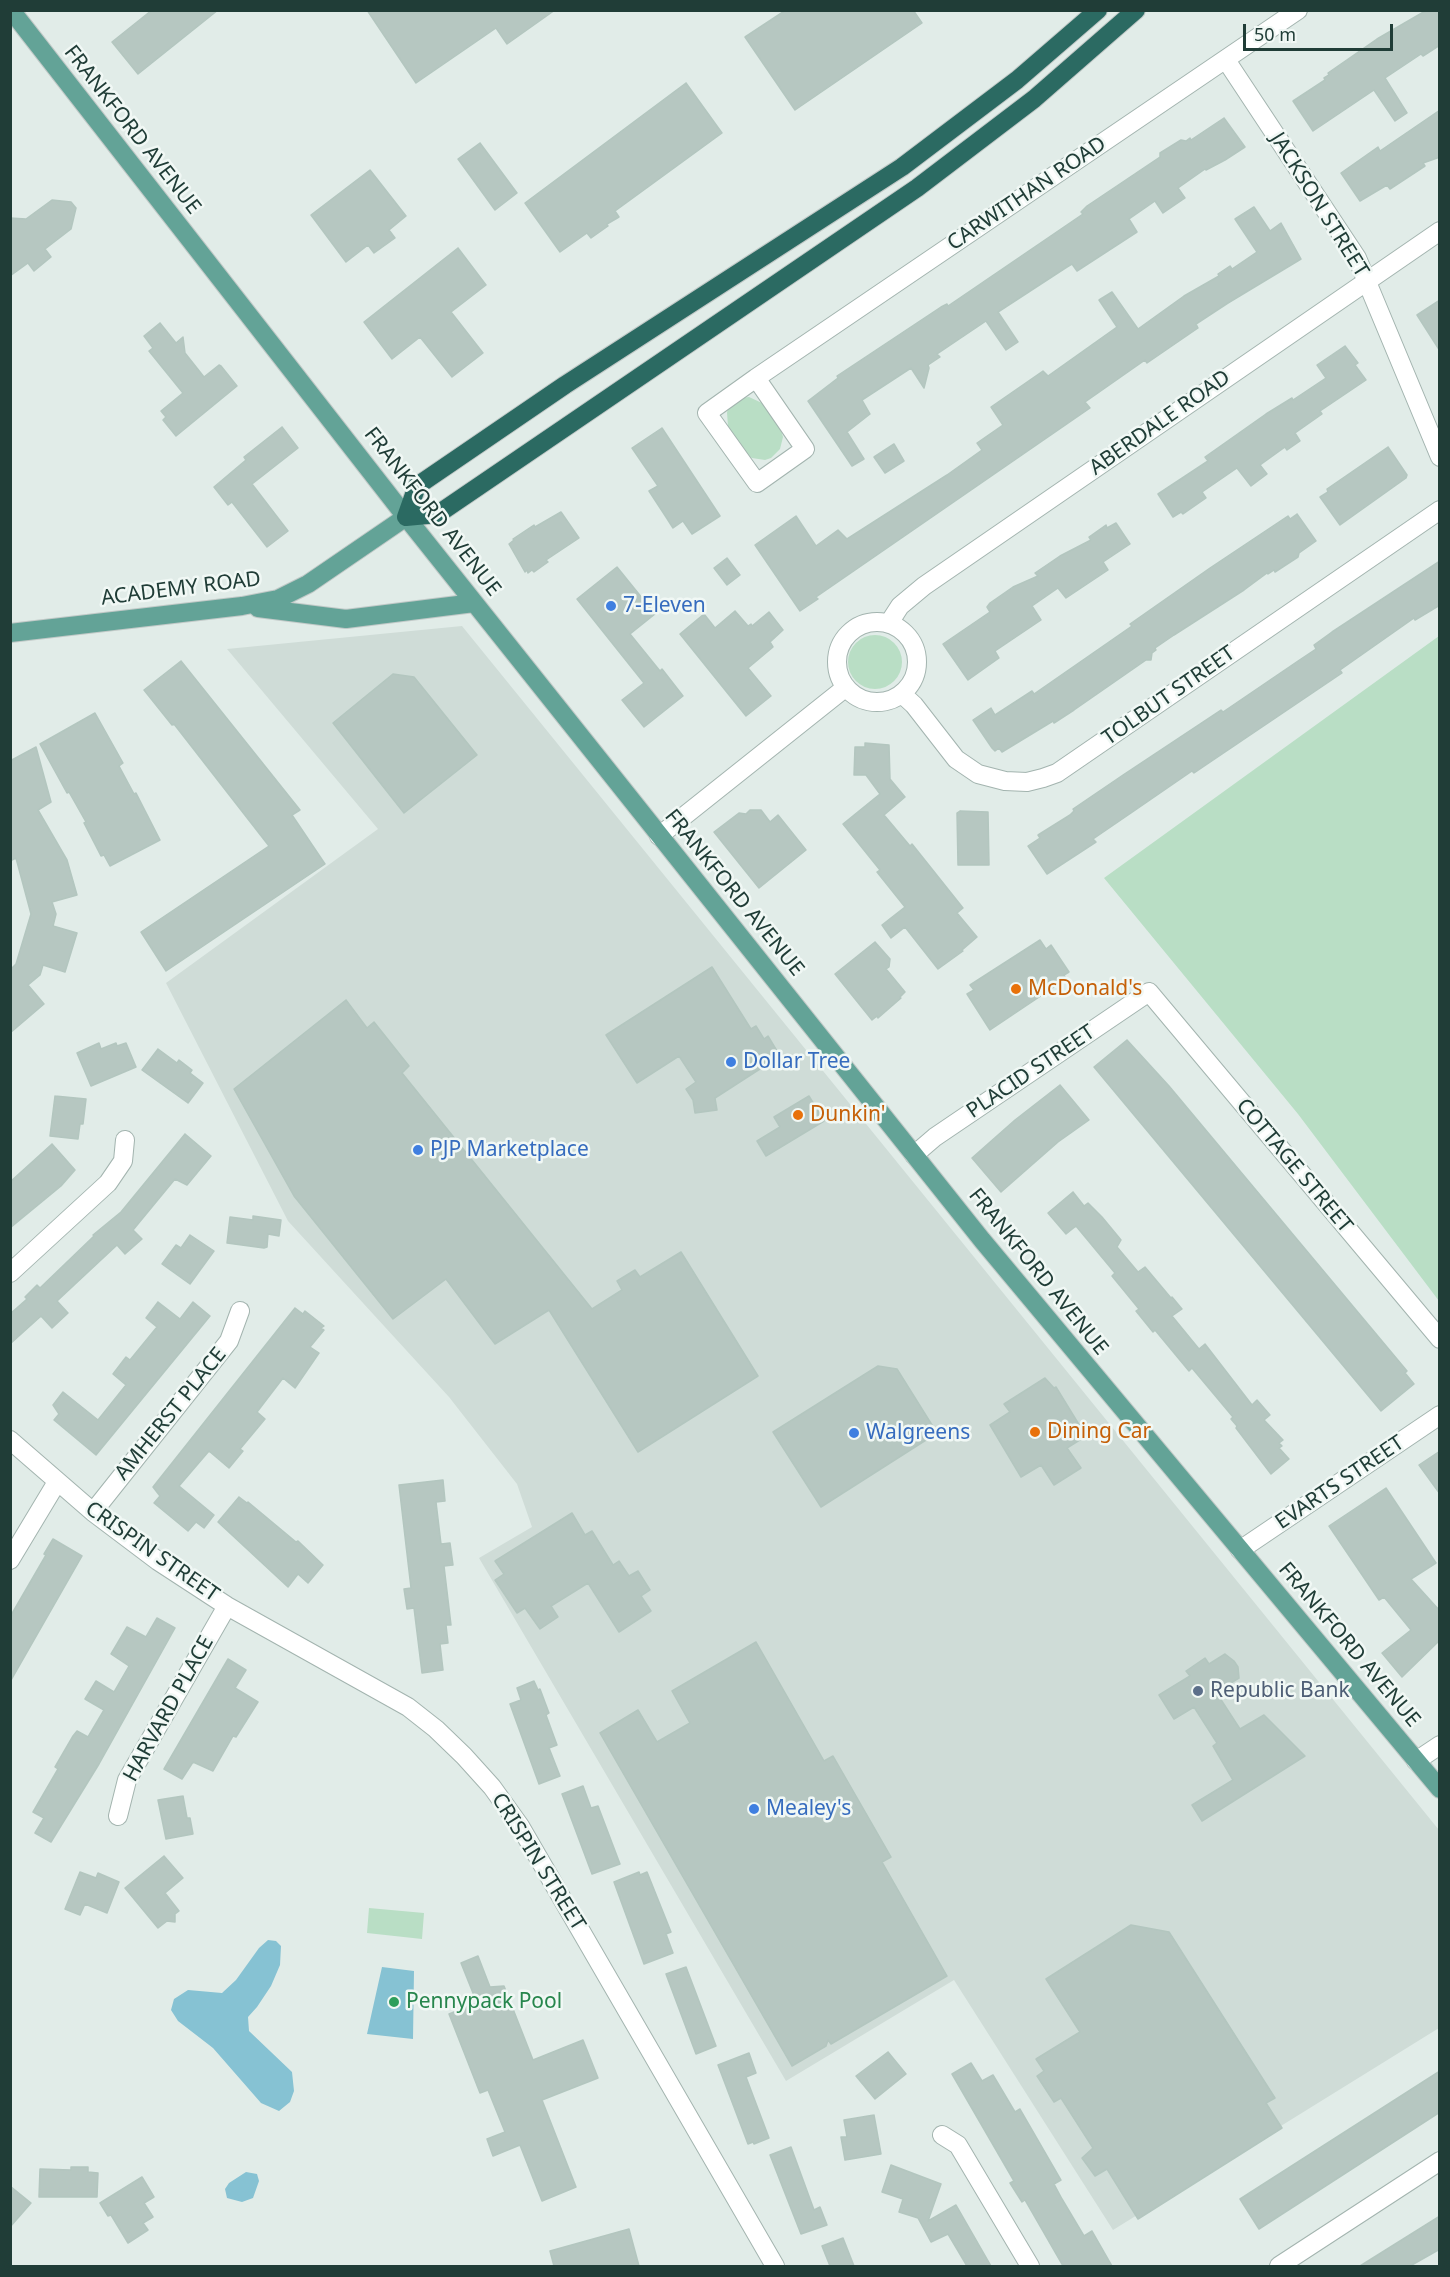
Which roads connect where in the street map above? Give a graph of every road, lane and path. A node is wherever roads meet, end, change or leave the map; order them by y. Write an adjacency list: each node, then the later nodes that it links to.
1 (11, 10): 11 (main road, FRANKFORD AVENUE)
2 (1098, 10): 11 (highway)
3 (1136, 10): 11 (highway)
4 (1298, 10): 5 (street, CARWITHAN ROAD)
5 (1226, 60): 7 (street, JACKSON STREET); 8 (street, CARWITHAN ROAD)
6 (1440, 231): 7 (street, ABERDALE ROAD)
7 (1368, 281): 9 (street, JACKSON STREET); 14 (street, ABERDALE ROAD)
8 (756, 378): 8 (street, CARWITHAN ROAD)
9 (1440, 457)
10 (1440, 510): 17 (street, TOLBUT STREET)
11 (406, 517): 12 (main road, FRANKFORD AVENUE); 13 (main road, ACADEMY ROAD)
12 (474, 603): 13 (main road); 18 (main road, FRANKFORD AVENUE)
13 (242, 606): 15 (main road, ACADEMY ROAD)
14 (888, 623): 16 (street); 17 (street)
15 (10, 633)
16 (845, 687): 17 (street); 18 (street)
17 (902, 694)
18 (659, 836): 21 (main road, FRANKFORD AVENUE)
19 (1149, 992): 21 (street, PLACID STREET); 24 (street, COTTAGE STREET)
20 (125, 1140): 22 (street)
21 (914, 1155): 29 (main road, FRANKFORD AVENUE)
22 (10, 1273)
23 (240, 1311): 28 (street, AMHERST PLACE)
24 (1440, 1339)
25 (1440, 1415): 29 (street, EVARTS STREET)
26 (10, 1440): 27 (street, CRISPIN STREET)
27 (57, 1482): 28 (street, CRISPIN STREET); 30 (street)
28 (93, 1512): 31 (street, CRISPIN STREET)
29 (1240, 1550): 33 (main road, FRANKFORD AVENUE)
30 (10, 1560)
31 (227, 1606): 35 (street, HARVARD PLACE); 38 (street, CRISPIN STREET)
32 (1440, 1745): 33 (street)
33 (1416, 1761): 34 (main road, FRANKFORD AVENUE)
34 (1440, 1789)
35 (118, 1816)
36 (942, 2135): 39 (street)
37 (1440, 2161): 40 (street)
38 (775, 2266)
39 (1030, 2266)
40 (1281, 2266)

